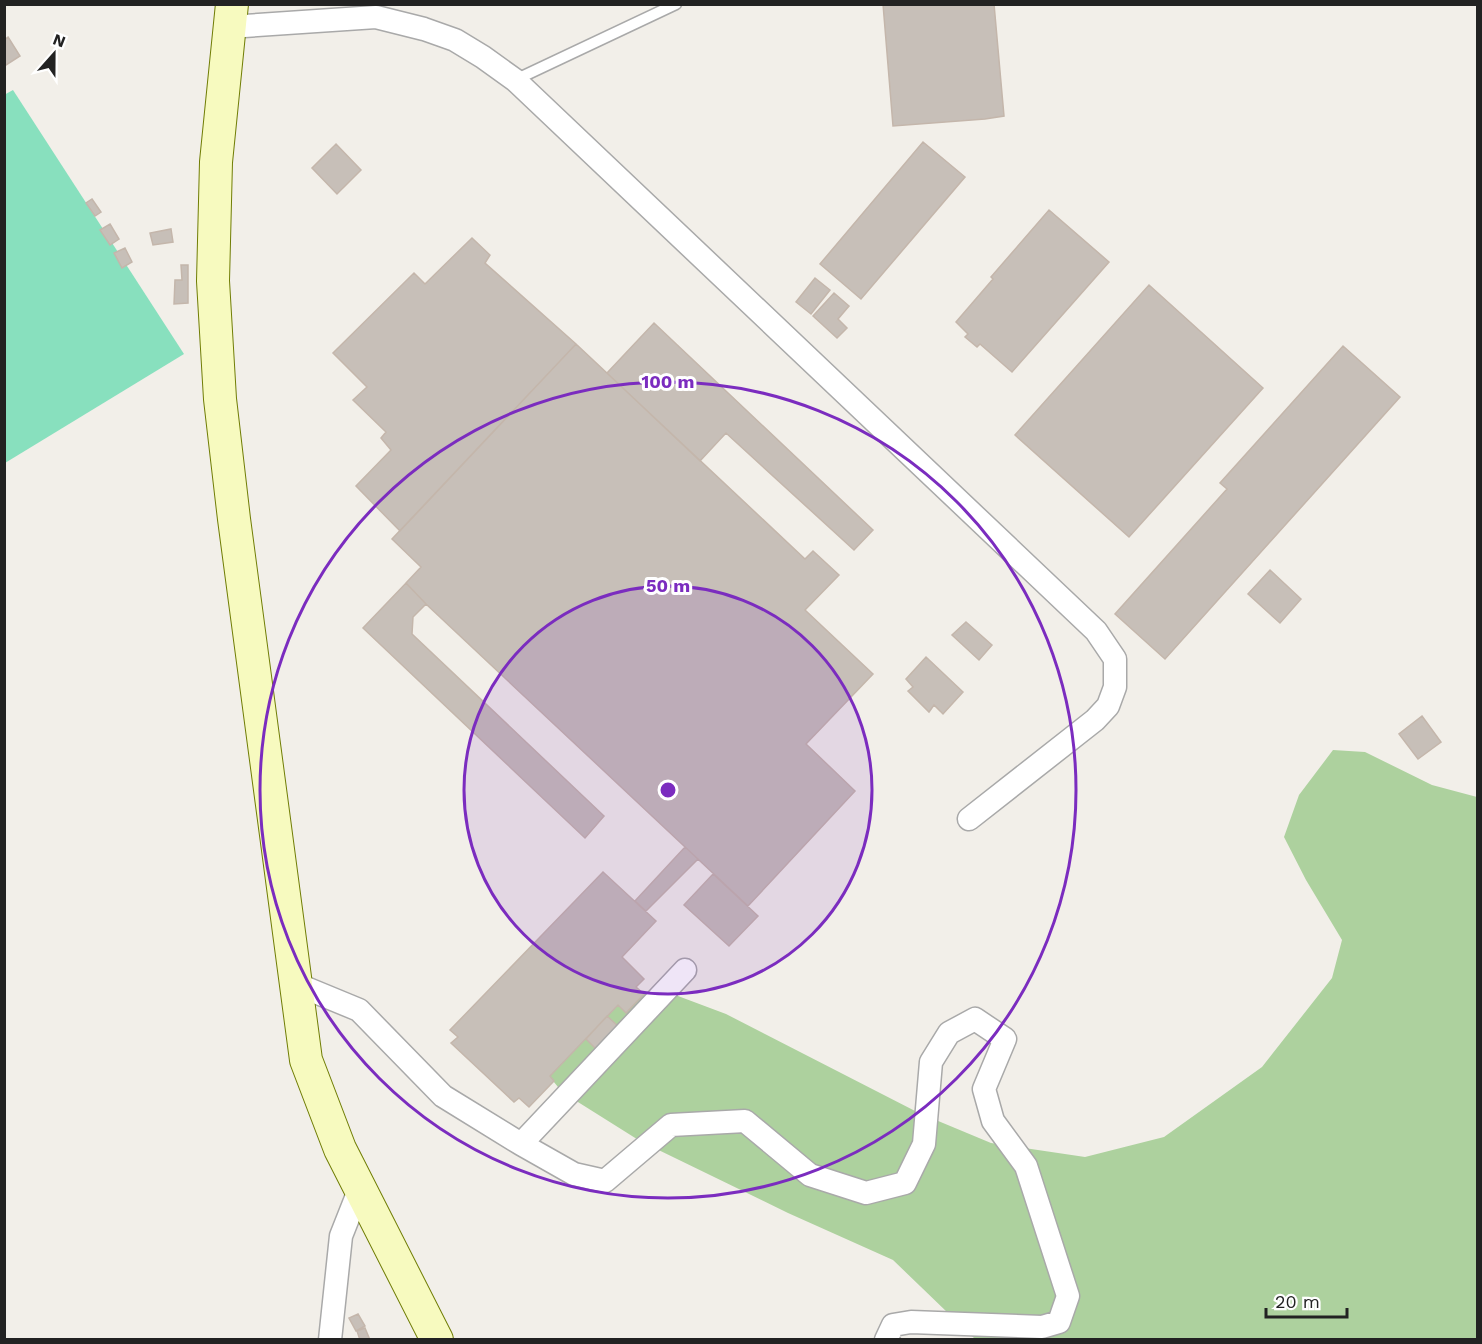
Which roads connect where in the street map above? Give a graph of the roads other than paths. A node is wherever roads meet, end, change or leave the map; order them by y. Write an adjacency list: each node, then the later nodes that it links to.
1 (676, 4): 3 (lane)
2 (230, 16): 3 (street); 6 (street)
3 (515, 80): 4 (street)
4 (969, 819)
5 (685, 970): 7 (street)
6 (296, 984): 7 (street); 8 (street)
7 (521, 1144): 11 (street)
8 (360, 1188): 9 (street); 10 (street)
9 (330, 1340)
10 (437, 1340)
11 (886, 1340)

